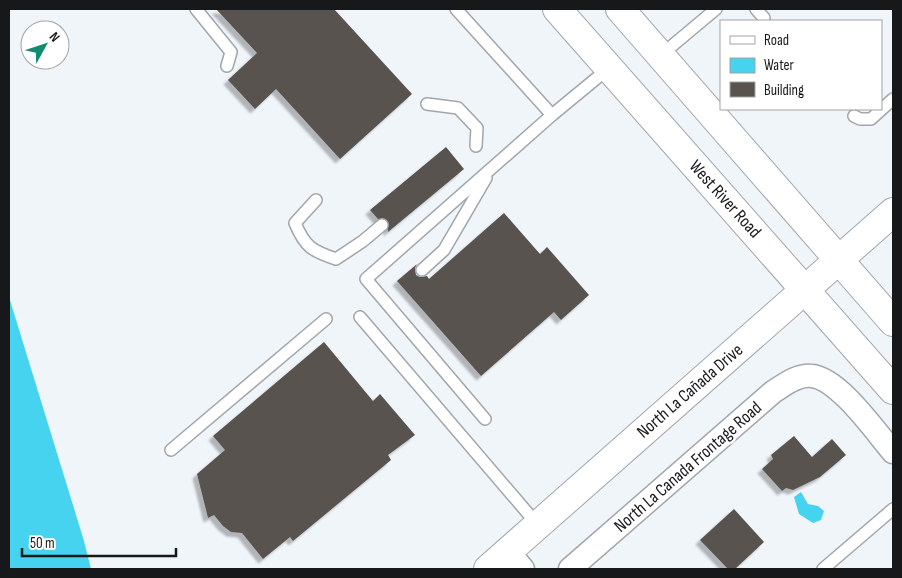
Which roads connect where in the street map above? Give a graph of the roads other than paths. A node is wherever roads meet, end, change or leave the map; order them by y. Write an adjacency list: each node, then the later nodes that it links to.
1 (196, 9): 9 (lane)
2 (456, 9): 15 (lane)
3 (557, 9): 10 (main road, West River Road)
4 (620, 9): 8 (main road)
5 (716, 9): 8 (lane)
6 (756, 9): 7 (lane)
7 (764, 18)
8 (661, 55): 22 (main road)
9 (227, 66)
10 (609, 68): 15 (lane); 24 (main road, West River Road)
11 (893, 99): 13 (lane)
12 (427, 104): 17 (lane)
13 (882, 109)
14 (881, 110): 16 (lane)
15 (552, 115): 18 (lane)
16 (854, 116)
17 (476, 146)
18 (491, 170): 23 (lane); 29 (lane)
19 (316, 200): 21 (lane)
20 (893, 212): 22 (main road, North La Cañada Drive)
21 (382, 225)
22 (839, 260): 24 (main road, North La Cañada Drive); 27 (main road)
23 (422, 270)
24 (806, 289): 28 (main road, West River Road); 33 (main road, North La Cañada Drive)
25 (360, 317): 33 (lane)
26 (326, 319): 30 (lane)
27 (893, 322)
28 (893, 390)
29 (485, 419)
30 (171, 450)
31 (893, 452): 36 (street, North La Canada Frontage Road)
32 (893, 509): 37 (lane)
33 (538, 524): 34 (main road, North La Cañada Drive)
34 (516, 560): 35 (main road, North La Cañada Drive)
35 (488, 569)
36 (570, 569)
37 (823, 569)

